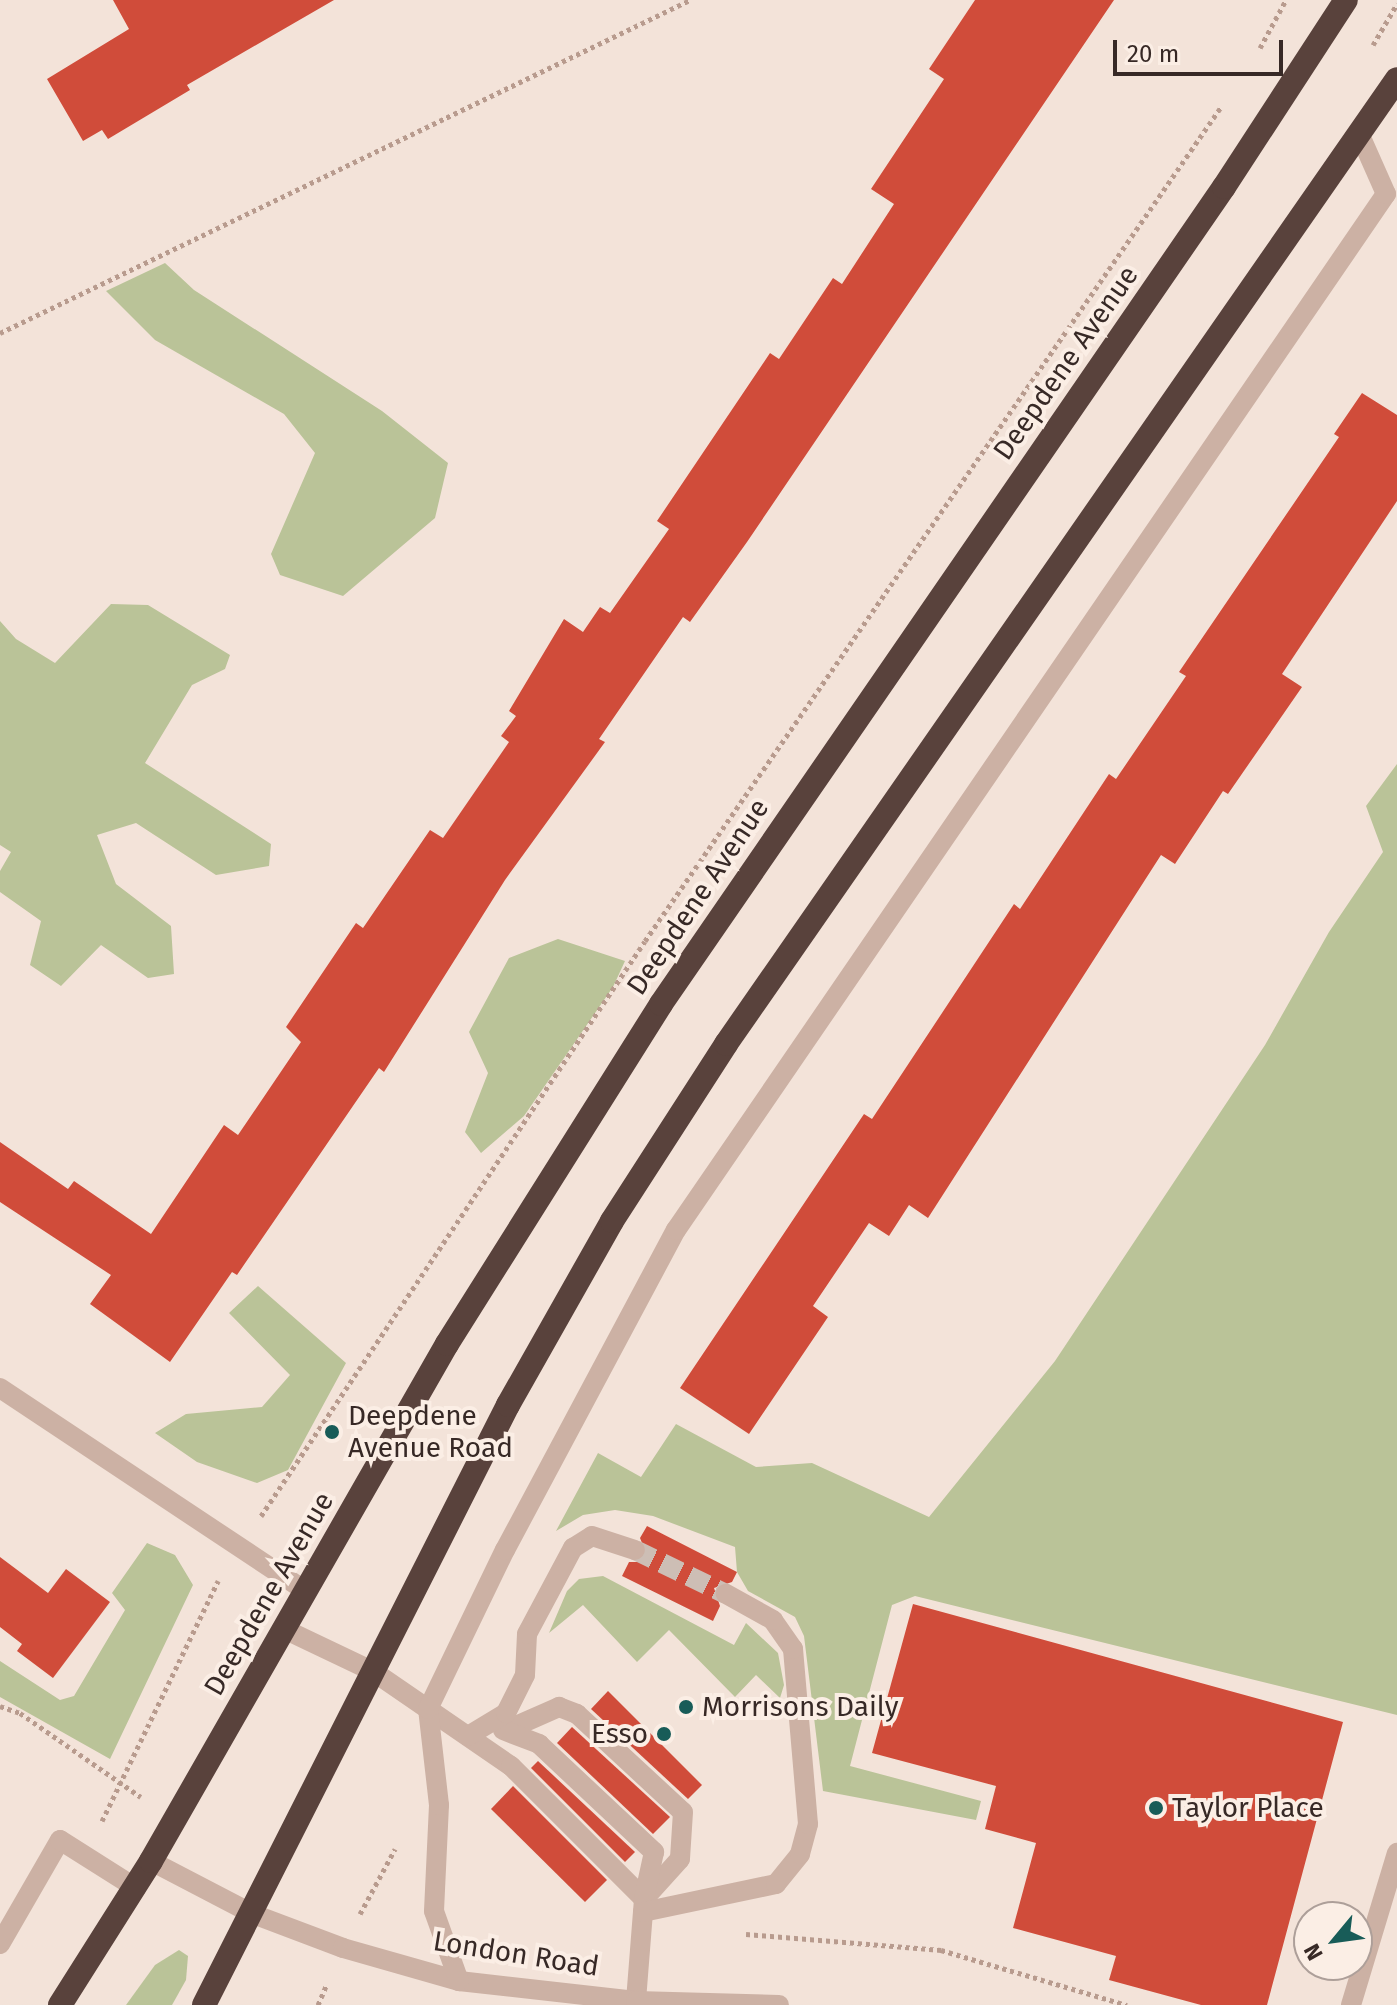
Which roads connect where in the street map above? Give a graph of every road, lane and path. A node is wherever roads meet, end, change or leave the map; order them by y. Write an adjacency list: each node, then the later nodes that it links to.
1 (690, 0): 5 (path)
2 (1346, 0): 8 (highway, Deepdene Avenue)
3 (1397, 79): 4 (highway)
4 (1359, 133): 11 (highway); 13 (street)
5 (0, 333)
6 (0, 1388): 8 (street)
7 (635, 1550): 15 (street)
8 (305, 1591): 10 (highway, Deepdene Avenue)
9 (726, 1594): 20 (street)
10 (284, 1629): 11 (street); 16 (highway, Deepdene Avenue)
11 (374, 1672): 13 (street); 21 (highway)
12 (0, 1706): 16 (path)
13 (428, 1709): 15 (street); 24 (street)
14 (509, 1729): 15 (street); 20 (street); 20 (street)
15 (468, 1736): 20 (street)
16 (177, 1817): 18 (highway, Deepdene Avenue)
17 (1397, 1853): 30 (street)
18 (151, 1861): 19 (highway); 21 (street, London Road)
19 (136, 1888): 23 (street); 26 (highway)
20 (644, 1906): 25 (street)
21 (253, 1914): 24 (street, London Road); 27 (highway)
22 (733, 1934): 29 (path)
23 (0, 1944)
24 (459, 1981): 25 (street, London Road)
25 (636, 2001): 28 (street, London Road)
26 (60, 2005)
27 (204, 2005)
28 (779, 2005)
29 (1127, 2005)
30 (1351, 2005)

